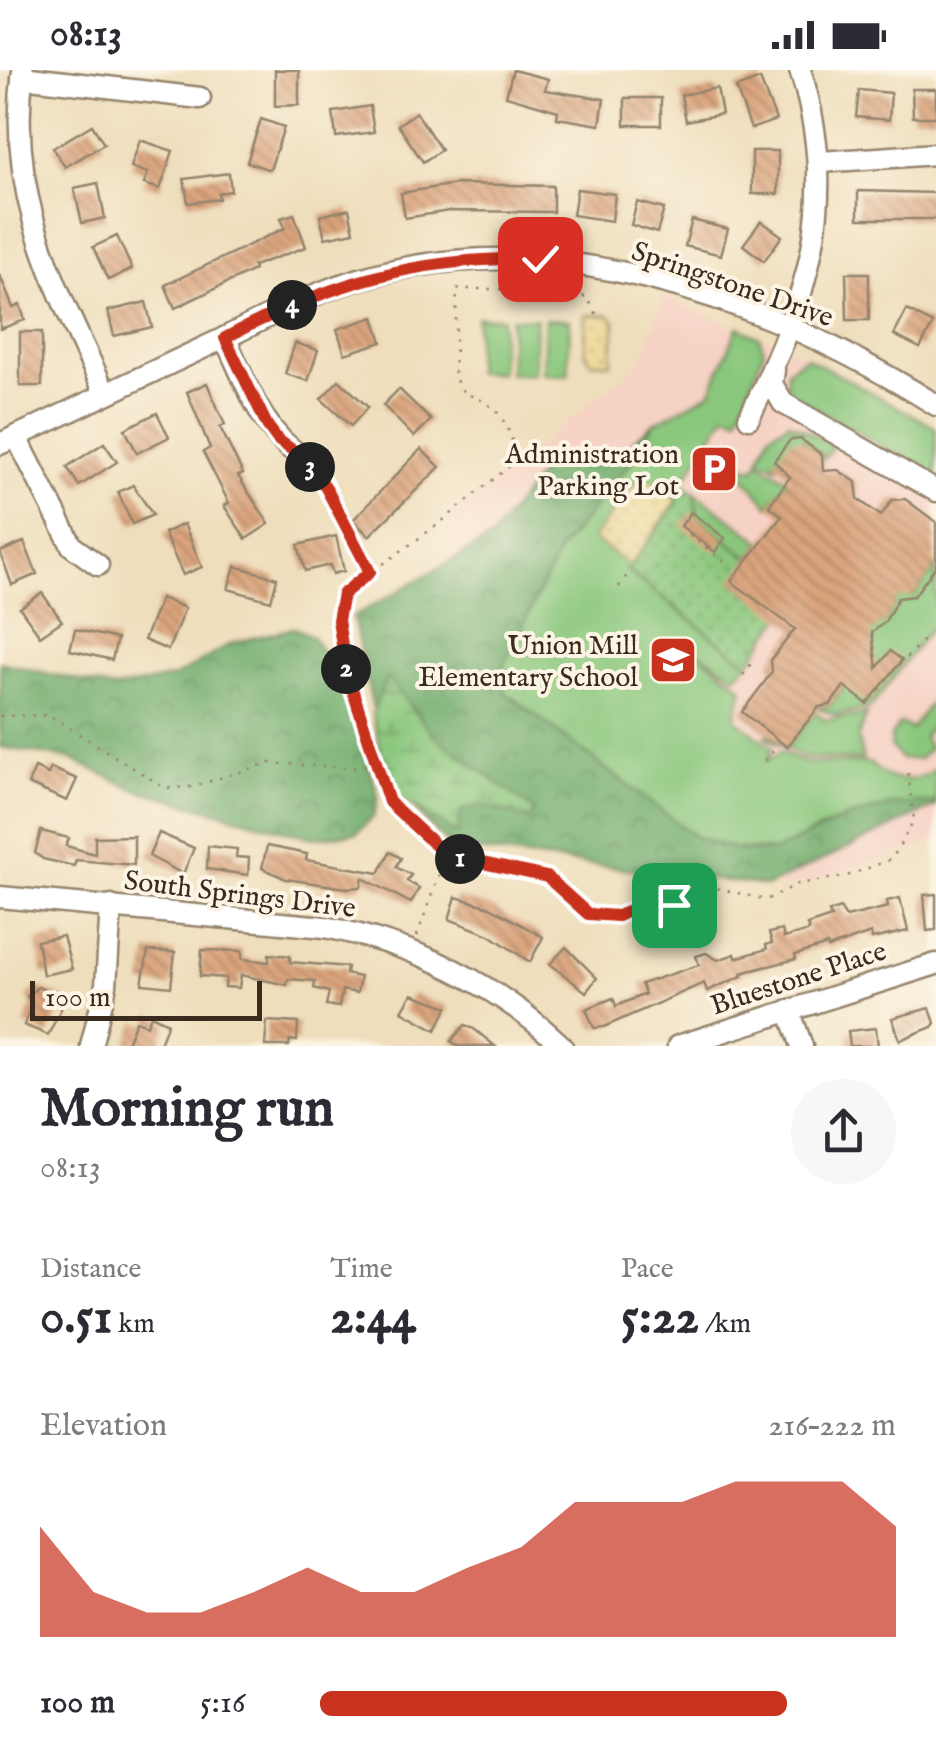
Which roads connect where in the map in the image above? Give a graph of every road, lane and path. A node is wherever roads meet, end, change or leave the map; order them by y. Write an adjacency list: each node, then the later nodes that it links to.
1 (800, 70): 5 (street)
2 (23, 74): 3 (street); 12 (street)
3 (200, 98)
4 (936, 154): 5 (street)
5 (820, 162): 9 (street)
6 (518, 289): 7 (path); 8 (path); 21 (path)
7 (518, 304)
8 (596, 315)
9 (788, 328): 10 (street, Springstone Drive); 11 (street); 13 (street, Springstone Drive)
10 (225, 338): 12 (street, Springstone Drive); 16 (street)
11 (776, 364): 14 (street); 17 (street)
12 (104, 393): 15 (street, Springstone Drive)
13 (936, 405)
14 (749, 418)
15 (8, 440): 19 (street)
16 (304, 458): 21 (path)
17 (936, 491)
18 (689, 535): 20 (path)
19 (98, 565)
20 (729, 565)
21 (370, 572): 33 (path)
22 (629, 572): 23 (path)
23 (619, 587)
24 (926, 637): 26 (path)
25 (752, 664): 27 (path)
26 (899, 665)
27 (742, 675)
28 (887, 688): 29 (path)
29 (879, 690)
30 (0, 716): 33 (path)
31 (776, 748): 32 (path)
32 (765, 761)
33 (376, 764): 35 (path)
34 (908, 772): 35 (path)
35 (446, 855): 38 (path)
36 (0, 896): 37 (street, South Springs Drive)
37 (111, 906): 38 (street, South Springs Drive); 41 (street)
38 (412, 950): 42 (street, South Springs Drive)
39 (936, 964): 40 (street, Bluestone Place)
40 (790, 1010): 43 (street, Bluestone Place); 44 (street)
41 (90, 1046)
42 (562, 1046)
43 (678, 1046)
44 (802, 1046)

